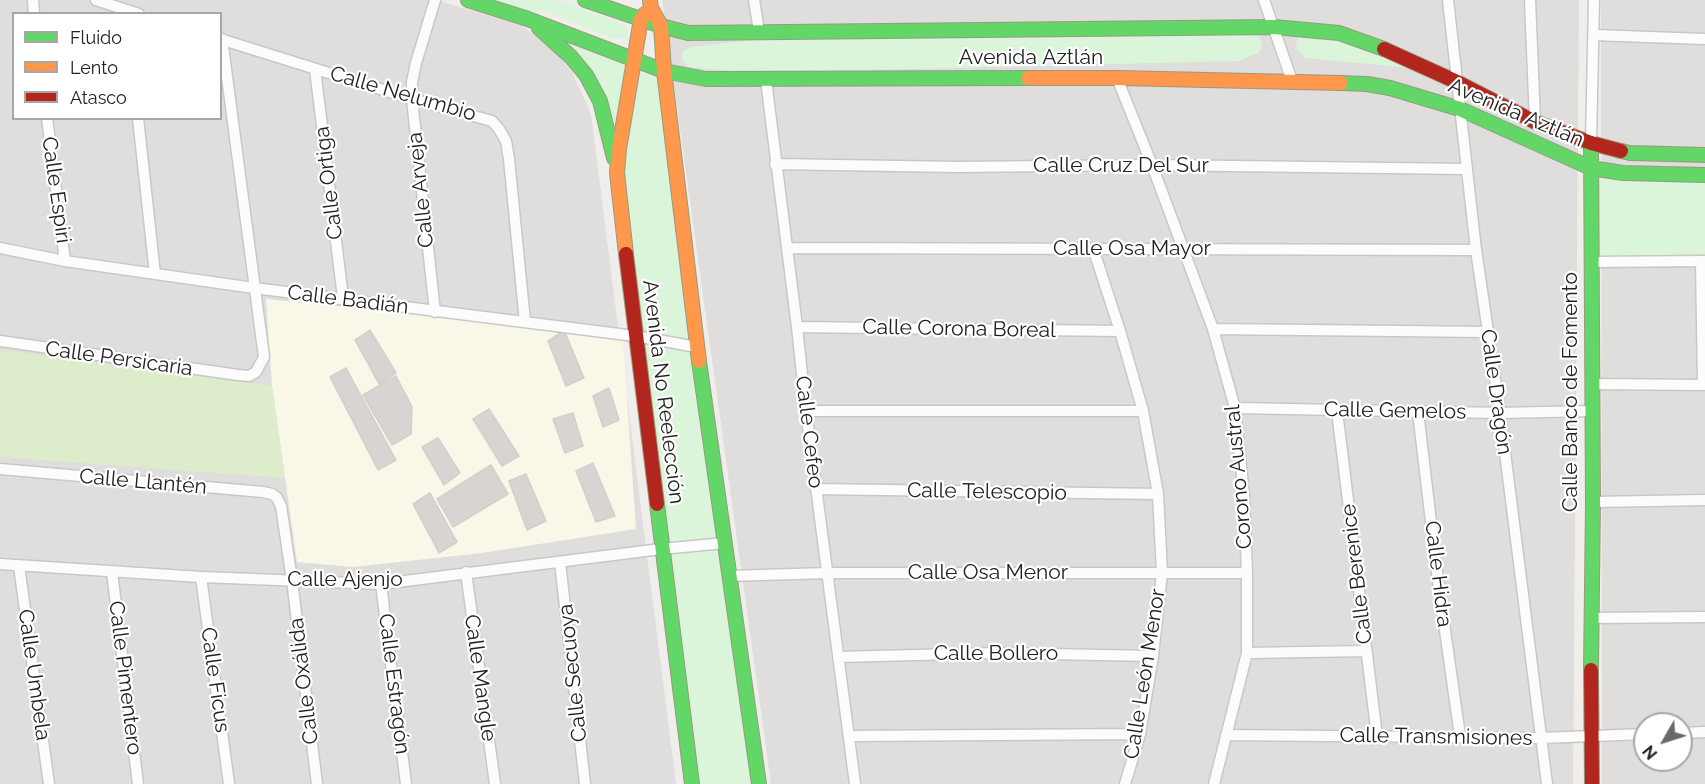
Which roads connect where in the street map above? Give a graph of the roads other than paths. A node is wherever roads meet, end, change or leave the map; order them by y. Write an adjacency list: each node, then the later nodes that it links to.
1 (96, 0): 11 (street)
2 (435, 0): 28 (street, Calle Arveja)
3 (468, 0): 12 (main road, Avenida Aztlán)
4 (585, 0): 13 (main road, Avenida Aztlán)
5 (754, 0): 16 (street)
6 (1264, 0): 15 (street)
7 (1448, 0): 27 (street, Calle Dragón)
8 (1530, 0): 32 (street)
9 (1594, 0): 17 (street, Calle Banco de Fomento)
10 (650, 4): 13 (main road, Avenida No Reelección); 14 (main road, Avenida No Reelección)
11 (124, 8)
12 (528, 19): 21 (main road, Avenida Aztlán); 39 (main road)
13 (641, 19): 14 (main road, Avenida Aztlán); 21 (main road, Avenida No Reelección)
14 (661, 26): 16 (main road, Avenida Aztlán); 23 (main road, Avenida No Reelección)
15 (1274, 27): 16 (main road, Avenida Aztlán); 26 (street); 27 (main road, Avenida Aztlán)
16 (759, 32)
17 (1594, 35): 19 (street); 33 (street, Calle Banco de Fomento)
18 (222, 39): 22 (street, Calle Nelumbio)
19 (1705, 39)
20 (222, 47): 50 (street)
21 (634, 59): 23 (main road, Avenida Aztlán); 39 (main road, Avenida No Reelección)
22 (315, 69): 28 (street, Calle Nelumbio); 51 (street, Calle Ortiga)
23 (664, 71): 25 (main road, Avenida Aztlán); 60 (main road, Avenida No Reelección)
24 (1117, 78): 25 (main road, Avenida Aztlán); 26 (main road, Avenida Aztlán); 36 (street, Corono Austral)
25 (766, 80): 35 (street, Calle Cefeo)
26 (1292, 81): 29 (main road, Avenida Aztlán)
27 (1457, 82): 29 (street, Calle Dragón); 32 (main road, Avenida Aztlán)
28 (411, 99): 52 (street, Calle Arveja); 53 (street, Calle Nelumbio)
29 (1460, 110): 37 (main road, Avenida Aztlán); 38 (street, Calle Dragón)
30 (47, 120): 46 (street, Calle Espiri)
31 (138, 120): 49 (street)
32 (1535, 122): 33 (main road, Avenida Aztlán)
33 (1591, 143): 34 (main road, Avenida Aztlán); 37 (main road, Calle Banco de Fomento)
34 (1705, 155)
35 (775, 164): 36 (street, Calle Cruz Del Sur); 42 (street, Calle Cefeo)
36 (1152, 165): 38 (street, Calle Cruz Del Sur); 44 (street, Corono Austral)
37 (1592, 168): 40 (main road, Avenida Aztlán); 48 (main road, Calle Banco de Fomento)
38 (1466, 169): 45 (street, Calle Dragón)
39 (617, 173): 58 (main road, Avenida No Reelección)
40 (1705, 175)
41 (0, 248): 46 (street, Calle Badián)
42 (787, 248): 43 (street, Calle Osa Mayor); 54 (street, Calle Cefeo)
43 (1093, 248): 44 (street, Calle Osa Mayor); 56 (street, Calle León Menor)
44 (1183, 250): 45 (street, Calle Osa Mayor); 55 (street, Corono Austral)
45 (1476, 250): 57 (street, Calle Dragón)
46 (65, 261): 49 (street, Calle Badián)
47 (1703, 261): 48 (street); 62 (street)
48 (1591, 262): 61 (main road, Calle Banco de Fomento)
49 (155, 274): 50 (street, Calle Badián)
50 (254, 288): 51 (street, Calle Badián); 59 (street, Calle Persicaria)
51 (343, 298): 52 (street, Calle Badián)
52 (435, 312): 53 (street, Calle Badián)
53 (525, 321): 58 (street, Calle Badián)
54 (797, 327): 56 (street, Calle Corona Boreal); 64 (street, Calle Cefeo)
55 (1213, 329): 57 (street); 63 (street, Corono Austral)
56 (1120, 331): 65 (street, Calle León Menor)
57 (1488, 332): 69 (street, Calle Dragón)
58 (635, 336): 60 (street, Calle Badián); 77 (main road, Avenida No Reelección)
59 (0, 341)
60 (697, 347): 76 (main road, Avenida No Reelección)
61 (1591, 384): 62 (street); 67 (main road, Calle Banco de Fomento)
62 (1704, 385)
63 (1235, 408): 66 (street, Calle Gemelos); 85 (street, Corono Austral)
64 (806, 411): 65 (street); 71 (street, Calle Cefeo)
65 (1143, 411): 72 (street, Calle León Menor)
66 (1337, 411): 68 (street, Calle Gemelos); 92 (street, Calle Berenice)
67 (1591, 411): 69 (street, Calle Gemelos); 74 (main road, Calle Banco de Fomento)
68 (1418, 412): 69 (street, Calle Gemelos); 101 (street, Calle Hidra)
69 (1500, 413): 103 (street, Calle Dragón)
70 (0, 469): 75 (street, Calle Llantén)
71 (816, 489): 72 (street, Calle Telescopio); 83 (street, Calle Cefeo)
72 (1158, 494): 84 (street, Calle León Menor)
73 (1705, 500): 74 (street)
74 (1593, 502): 91 (main road, Calle Banco de Fomento)
75 (281, 506): 88 (street, Calle Oxálida)
76 (725, 543): 77 (street, Calle Ajenjo); 86 (main road, Avenida No Reelección)
77 (661, 549): 78 (street, Calle Ajenjo); 111 (main road, Avenida No Reelección)
78 (560, 562): 82 (street, Calle Ajenjo); 110 (street, Calle Secuoya)
79 (0, 564): 80 (street, Calle Ajenjo)
80 (19, 566): 81 (street, Calle Ajenjo); 104 (street, Calle Umbela)
81 (112, 572): 87 (street, Calle Ajenjo); 105 (street, Calle Pimentero)
82 (466, 573): 89 (street, Calle Ajenjo); 109 (street, Calle Mangle)
83 (827, 573): 84 (street, Calle Osa Menor); 86 (street, Calle Osa Menor); 95 (street, Calle Cefeo)
84 (1162, 573): 85 (street, Calle Osa Menor); 94 (street, Calle León Menor)
85 (1247, 573): 93 (street, Corono Austral)
86 (729, 576): 112 (main road, Avenida No Reelección)
87 (201, 577): 88 (street, Calle Ajenjo); 106 (street, Calle Ficus)
88 (292, 580): 89 (street, Calle Ajenjo); 107 (street, Calle Oxálida)
89 (381, 584): 108 (street, Calle Estragón)
90 (1705, 617): 91 (street)
91 (1591, 618): 102 (main road, Calle Banco de Fomento)
92 (1366, 651): 93 (street); 100 (street, Calle Berenice)
93 (1247, 653): 98 (street, Corono Austral)
94 (1153, 656): 95 (street, Calle Bollero); 96 (street, Calle León Menor)
95 (838, 657): 99 (street, Calle Cefeo)
96 (1140, 734): 99 (street); 114 (street, Calle León Menor)
97 (1633, 734): 102 (street, Calle Transmisiones)
98 (1226, 735): 100 (street, Calle Transmisiones); 115 (street, Corono Austral)
99 (849, 736): 113 (street, Calle Cefeo)
100 (1377, 736): 101 (street, Calle Transmisiones)
101 (1460, 736): 103 (street, Calle Transmisiones)
102 (1592, 736): 103 (street, Calle Transmisiones); 117 (main road, Calle Banco de Fomento)
103 (1540, 738): 116 (street, Calle Dragón)
104 (49, 784)
105 (138, 784)
106 (229, 784)
107 (317, 784)
108 (406, 784)
109 (495, 784)
110 (585, 784)
111 (692, 784)
112 (759, 784)
113 (855, 784)
114 (1125, 784)
115 (1214, 784)
116 (1547, 784)
117 (1592, 784)

